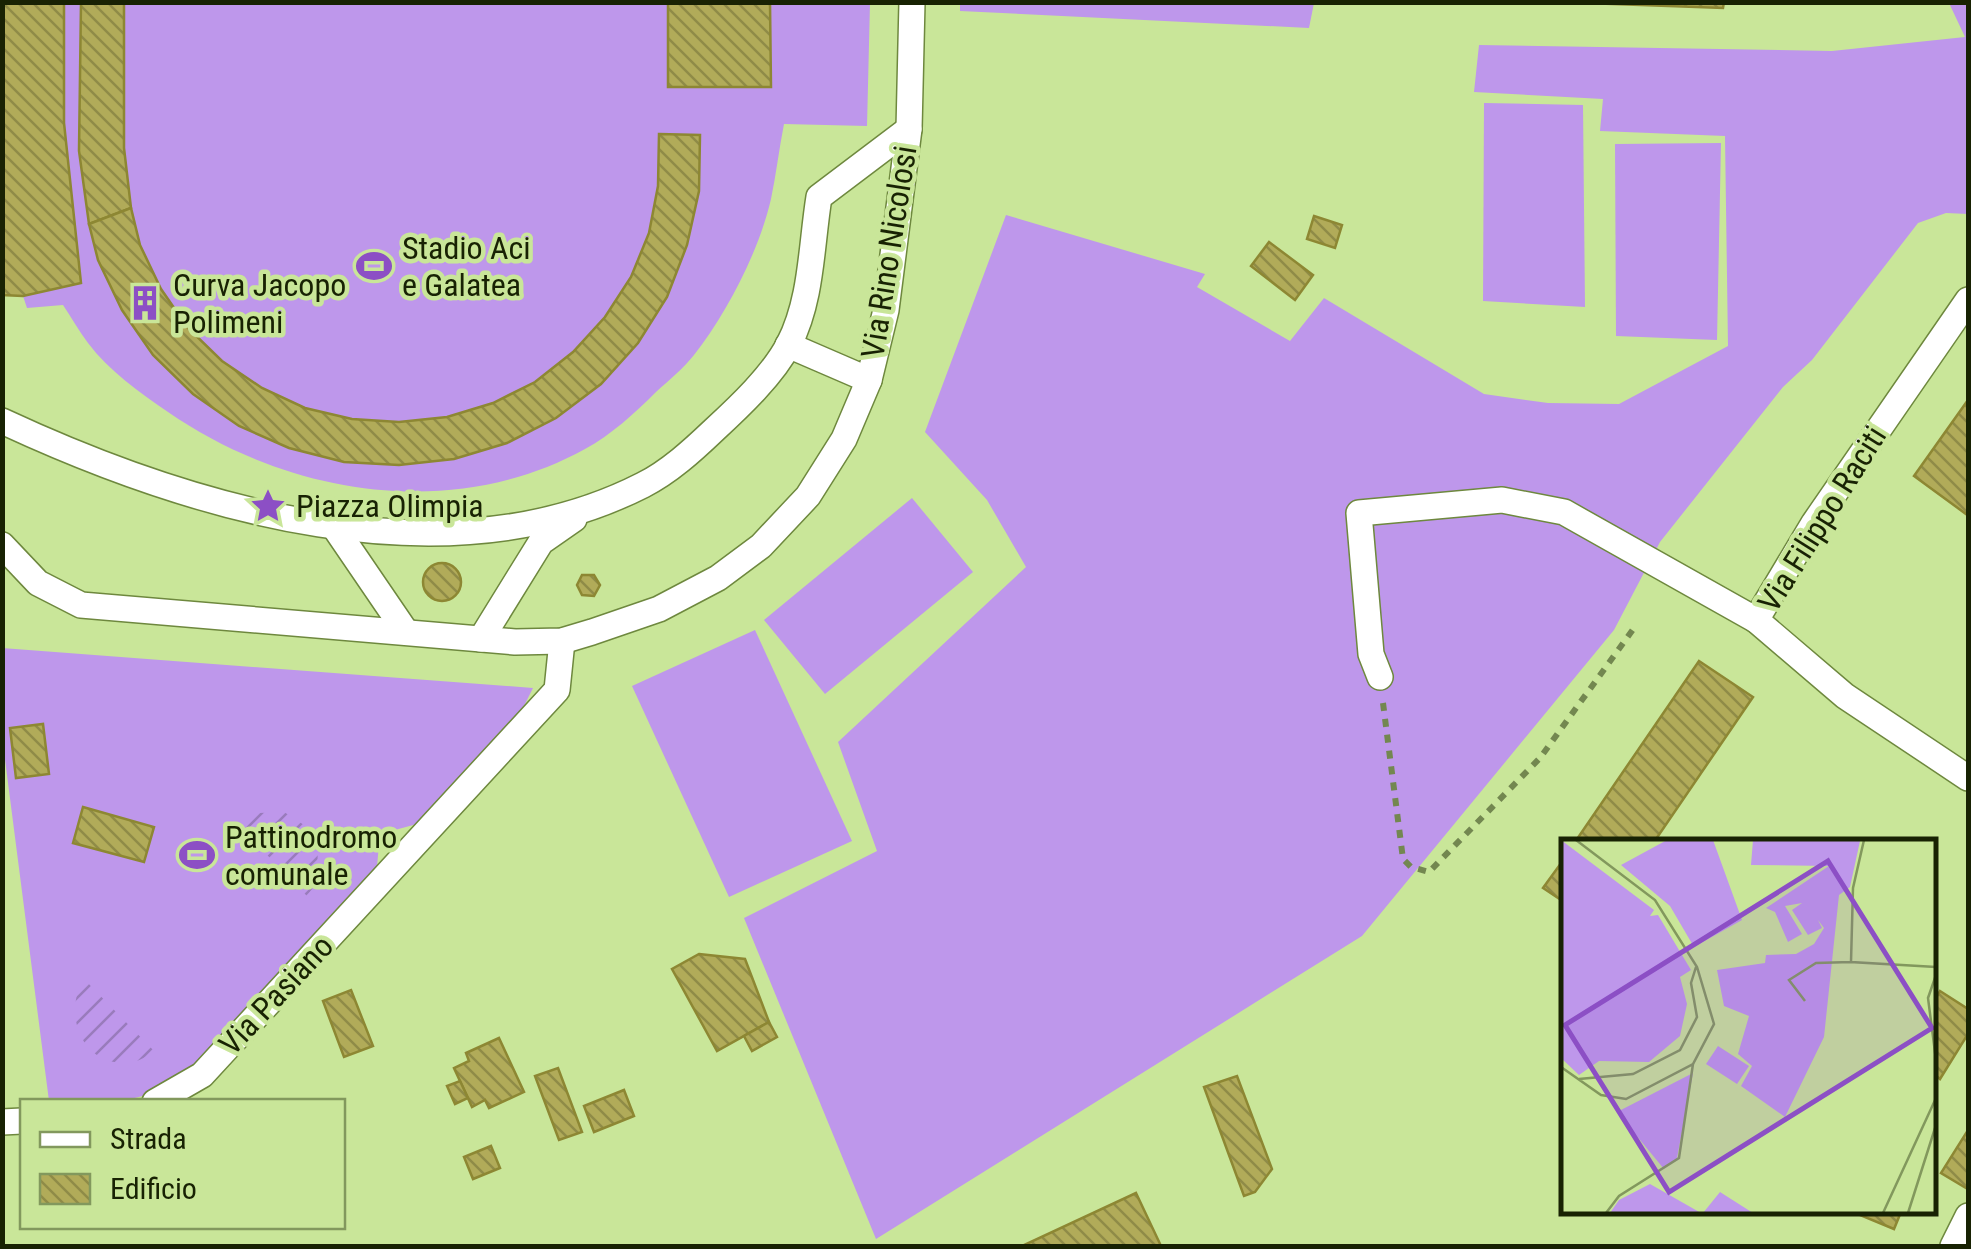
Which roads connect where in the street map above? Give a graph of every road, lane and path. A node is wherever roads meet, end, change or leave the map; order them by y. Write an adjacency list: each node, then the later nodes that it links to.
1 (912, 2): 2 (street, Via Rino Nicolosi)
2 (909, 129): 4 (street); 5 (street, Via Rino Nicolosi)
3 (1968, 300): 10 (street, Via Filippo Raciti)
4 (788, 346): 5 (street); 7 (street)
5 (869, 380): 14 (street, Via Rino Nicolosi)
6 (2, 421): 8 (street)
7 (591, 507): 8 (street); 13 (street)
8 (332, 525): 12 (street)
9 (2, 545): 12 (street, Via Rino Nicolosi)
10 (1756, 620): 15 (street); 16 (street, Via Filippo Raciti)
11 (1637, 624): 15 (path)
12 (406, 632): 13 (street, Via Rino Nicolosi)
13 (481, 639): 14 (street, Via Rino Nicolosi)
14 (562, 640): 17 (street, Via Pasiano)
15 (1380, 677)
16 (1968, 778)
17 (160, 1099)
18 (1968, 1216): 19 (street)
19 (1954, 1246)

